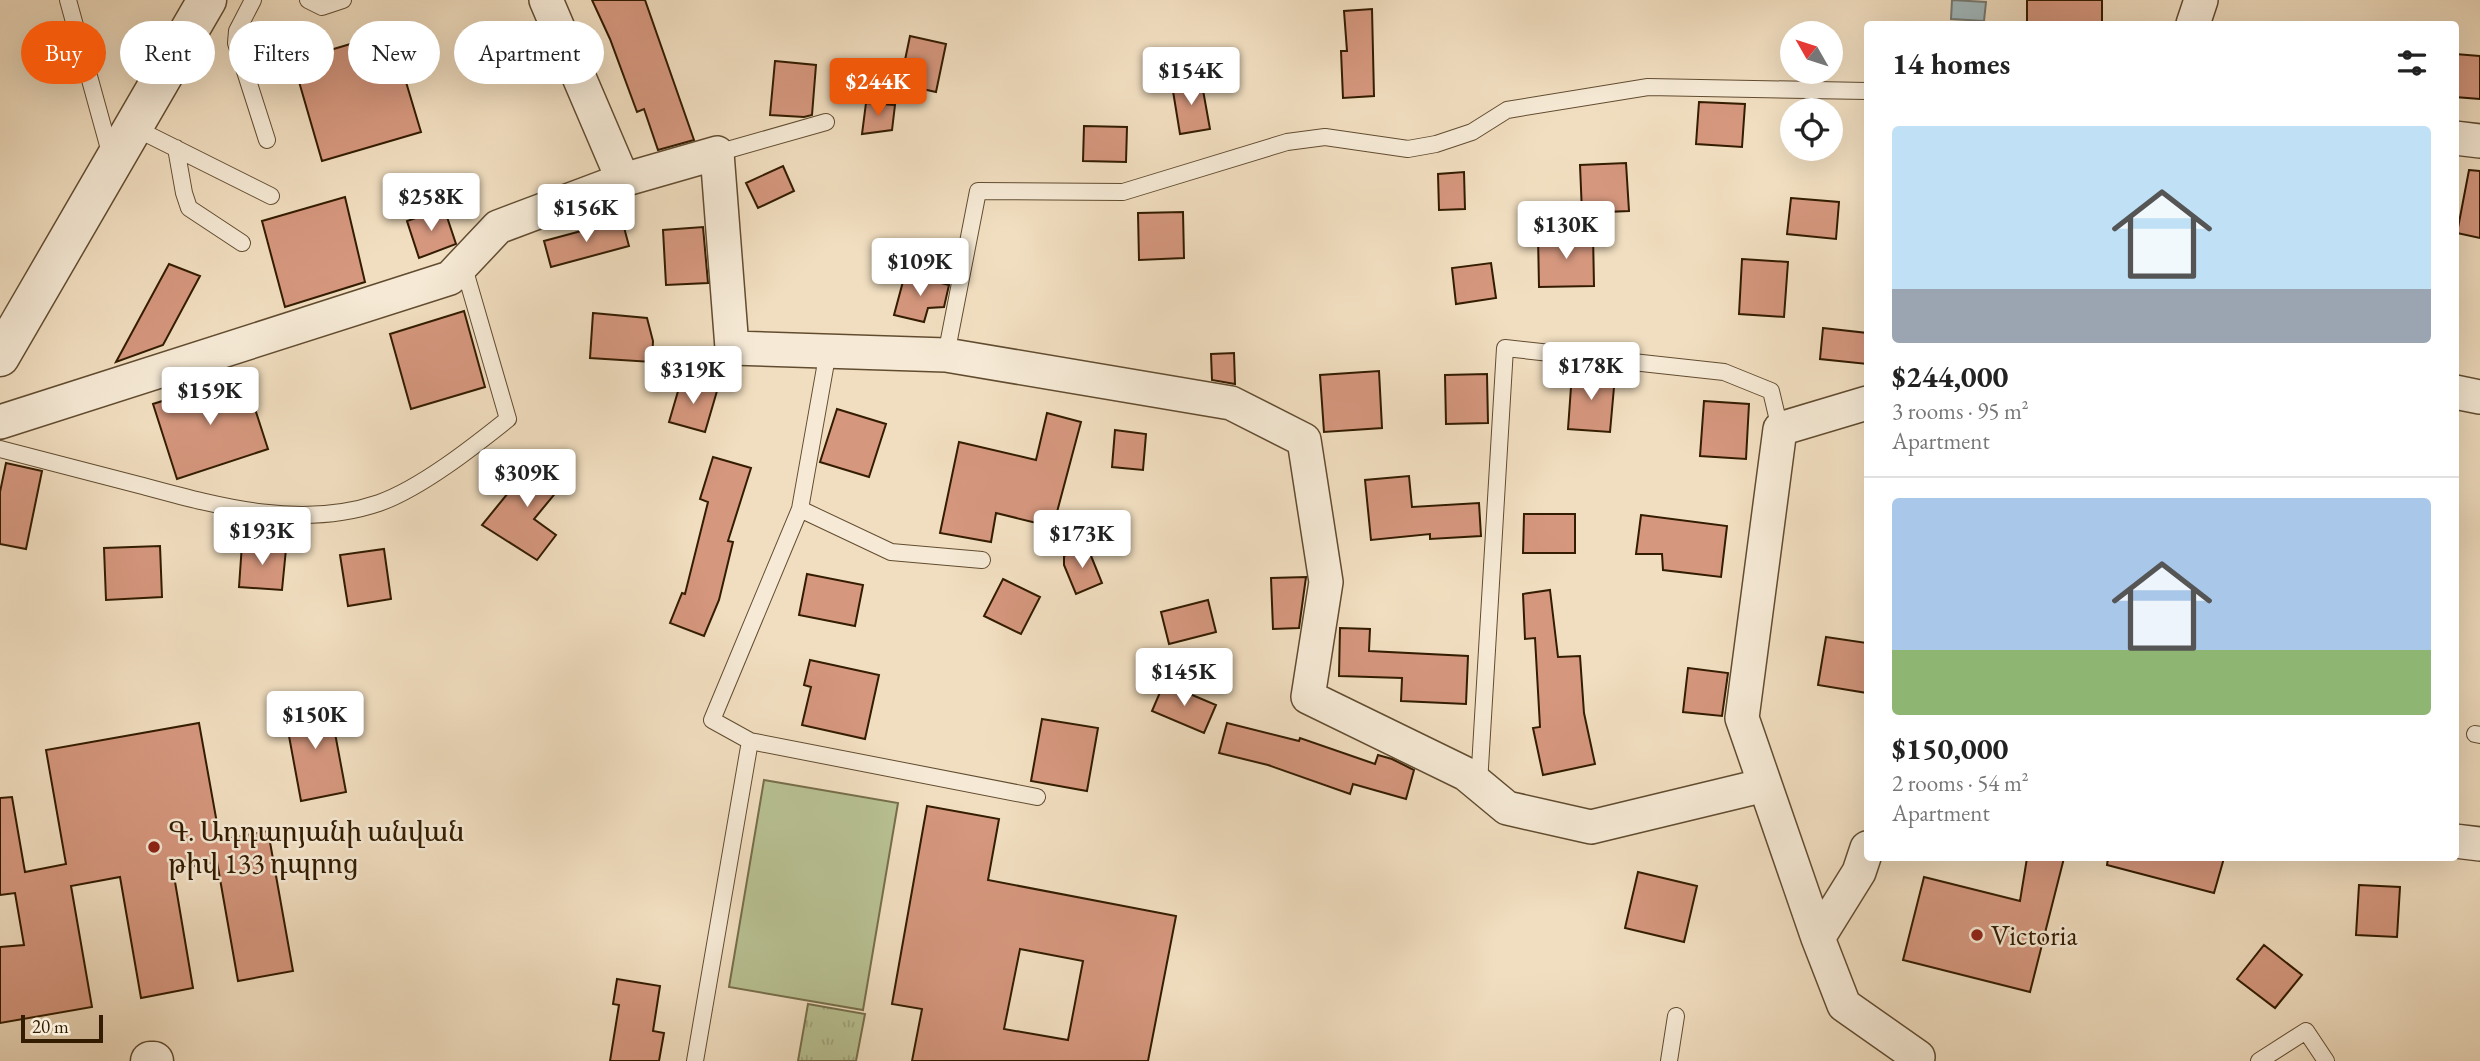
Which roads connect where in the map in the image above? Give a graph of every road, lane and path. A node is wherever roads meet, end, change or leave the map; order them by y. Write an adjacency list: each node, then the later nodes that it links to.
1 (68, 0): 17 (lane)
2 (207, 0): 11 (street)
3 (253, 0): 13 (lane)
4 (308, 0): 5 (lane)
5 (343, 0)
6 (546, 0): 18 (street)
7 (2201, 0): 8 (street)
8 (2194, 21)
9 (1864, 91): 23 (lane)
10 (826, 122): 16 (lane)
11 (133, 127): 15 (lane); 17 (street)
12 (2459, 138): 14 (street)
13 (267, 140)
14 (2480, 141)
15 (176, 148): 19 (lane); 20 (lane)
16 (717, 153): 18 (street); 22 (street)
17 (113, 162): 24 (street)
18 (623, 180): 21 (street)
19 (271, 196)
20 (242, 243)
21 (463, 264): 28 (street); 30 (lane)
22 (828, 351): 23 (street); 31 (lane)
23 (946, 355): 34 (street)
24 (0, 356)
25 (2459, 393): 26 (street)
26 (2480, 397)
27 (1864, 404): 29 (street)
28 (0, 422)
29 (1780, 429): 34 (lane); 35 (street)
30 (0, 449)
31 (800, 509): 32 (lane); 33 (lane)
32 (982, 560)
33 (750, 741): 36 (lane); 42 (lane)
34 (1479, 785): 35 (street)
35 (1765, 785): 40 (street)
36 (1037, 797)
37 (2459, 841): 38 (street)
38 (2480, 844)
39 (1864, 857): 40 (street)
40 (1818, 938): 44 (street)
41 (1676, 1016): 43 (lane)
42 (695, 1061)
43 (1669, 1061)
44 (1916, 1061)
45 (2259, 1061): 46 (lane)
46 (2326, 1061)

